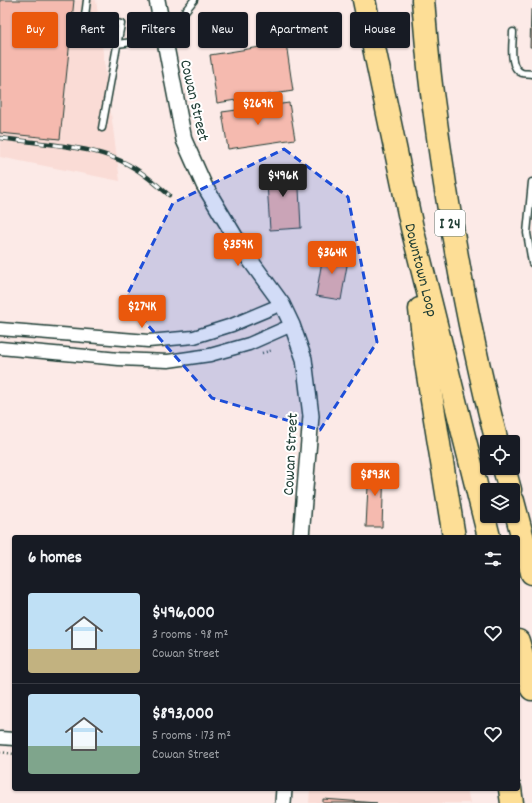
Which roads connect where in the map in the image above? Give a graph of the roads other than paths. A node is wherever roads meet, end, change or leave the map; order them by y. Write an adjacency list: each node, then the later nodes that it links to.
1 (87, 0): 6 (lane)
2 (158, 0): 7 (street, Cowan Street)
3 (194, 0): 8 (lane)
4 (364, 0): 17 (highway, Downtown Loop / I 24)
5 (423, 0): 23 (highway, I 24)
6 (86, 12)
7 (160, 12)
8 (184, 12)
9 (119, 24): 11 (lane)
10 (513, 32): 14 (lane)
11 (119, 34)
12 (116, 48): 15 (lane)
13 (166, 48): 19 (street, Cowan Street)
14 (532, 74)
15 (102, 128)
16 (532, 182): 18 (lane)
17 (412, 228): 26 (highway); 27 (highway, Downtown Loop / I 24)
18 (532, 263)
19 (282, 304): 20 (street, Cowan Street); 21 (street)
20 (292, 325): 22 (street); 25 (street, Cowan Street)
21 (0, 329)
22 (0, 348)
23 (495, 435)
24 (519, 523): 28 (highway)
25 (301, 535)
26 (454, 535)
27 (489, 535)
28 (532, 573)
29 (520, 648): 30 (highway)
30 (530, 683)
31 (0, 738): 32 (street)
32 (12, 739)
33 (284, 791): 35 (street)
34 (510, 791): 36 (highway)
35 (283, 803)
36 (512, 803)

